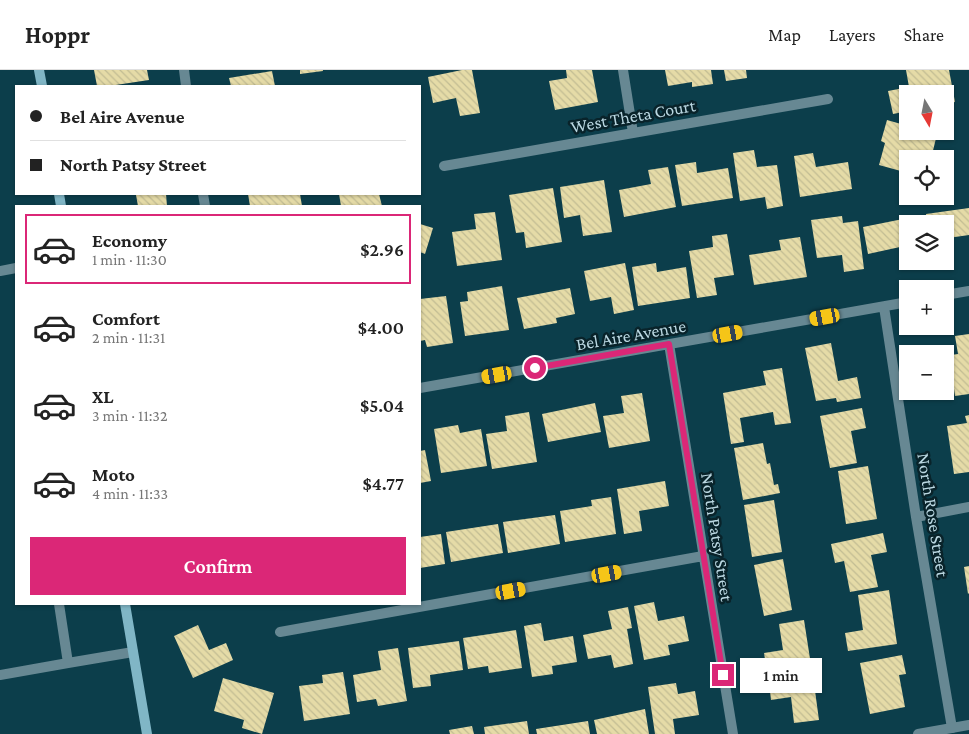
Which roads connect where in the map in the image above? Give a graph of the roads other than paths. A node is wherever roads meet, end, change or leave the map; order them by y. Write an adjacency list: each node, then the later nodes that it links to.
1 (39, 70): 4 (main road)
2 (184, 70): 5 (street)
3 (624, 70): 7 (street)
4 (42, 85)
5 (186, 85)
6 (828, 98): 7 (street, West Theta Court)
7 (633, 133): 8 (street, West Theta Court)
8 (444, 166)
9 (15, 268): 10 (street)
10 (0, 270)
11 (969, 291): 12 (street)
12 (954, 294)
13 (899, 304): 14 (street, Bel Aire Avenue)
14 (884, 306): 15 (street, Bel Aire Avenue); 18 (street, North Rose Street)
15 (669, 344): 16 (street, Bel Aire Avenue); 19 (street, North Patsy Street)
16 (421, 388)
17 (969, 508): 18 (street)
18 (916, 517): 27 (street, North Rose Street)
19 (704, 556): 22 (street); 29 (street, North Patsy Street)
20 (59, 605): 24 (street)
21 (125, 605): 23 (main road)
22 (280, 632)
23 (133, 652): 24 (street); 28 (main road)
24 (68, 663): 25 (street)
25 (0, 675)
26 (969, 725): 27 (street)
27 (952, 728): 30 (street)
28 (146, 734)
29 (732, 734)
30 (918, 734)

